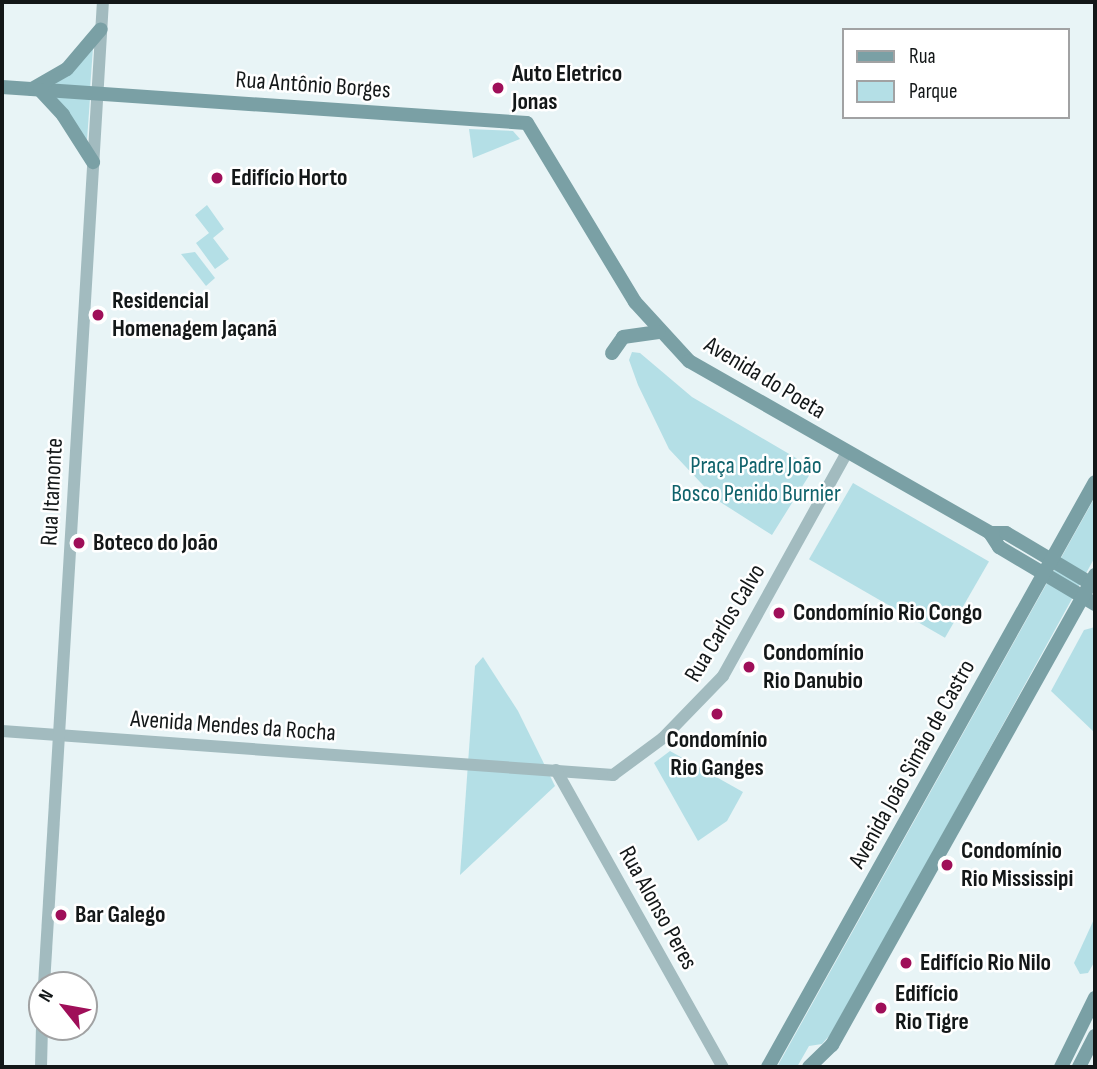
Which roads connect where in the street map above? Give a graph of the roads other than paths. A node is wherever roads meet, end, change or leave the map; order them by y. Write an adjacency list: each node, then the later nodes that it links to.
1 (103, 2): 2 (street, Rua Itamonte)
2 (101, 29): 4 (main road); 5 (street, Rua Itamonte)
3 (2, 87): 4 (main road, Rua Antônio Borges)
4 (35, 89): 5 (main road, Rua Antônio Borges); 7 (main road)
5 (97, 93): 6 (main road, Rua Antônio Borges); 7 (street, Rua Itamonte)
6 (527, 122): 8 (main road, Avenida do Poeta)
7 (93, 162): 16 (street, Rua Itamonte)
8 (659, 332): 9 (main road); 10 (main road, Avenida do Poeta)
9 (612, 353)
10 (847, 452): 12 (main road, Avenida do Poeta); 18 (street, Rua Carlos Calvo)
11 (1095, 482): 12 (main road, Avenida João Simão de Castro)
12 (1049, 566): 13 (main road, Avenida do Poeta); 14 (main road, Avenida do Poeta); 25 (main road, Avenida João Simão de Castro)
13 (1094, 581): 14 (main road)
14 (1089, 600): 26 (main road)
15 (2, 731): 16 (street, Avenida Mendes da Rocha)
16 (58, 735): 17 (street, Avenida Mendes da Rocha); 19 (street, Rua Itamonte)
17 (461, 763): 18 (street, Rua Carlos Calvo)
18 (556, 770): 24 (street, Rua Alonso Peres)
19 (45, 971)
20 (1095, 998): 27 (main road)
21 (1095, 1036): 28 (main road)
22 (42, 1041): 23 (street)
23 (41, 1067)
24 (723, 1067)
25 (768, 1067)
26 (809, 1067)
27 (1061, 1067)
28 (1079, 1067)

